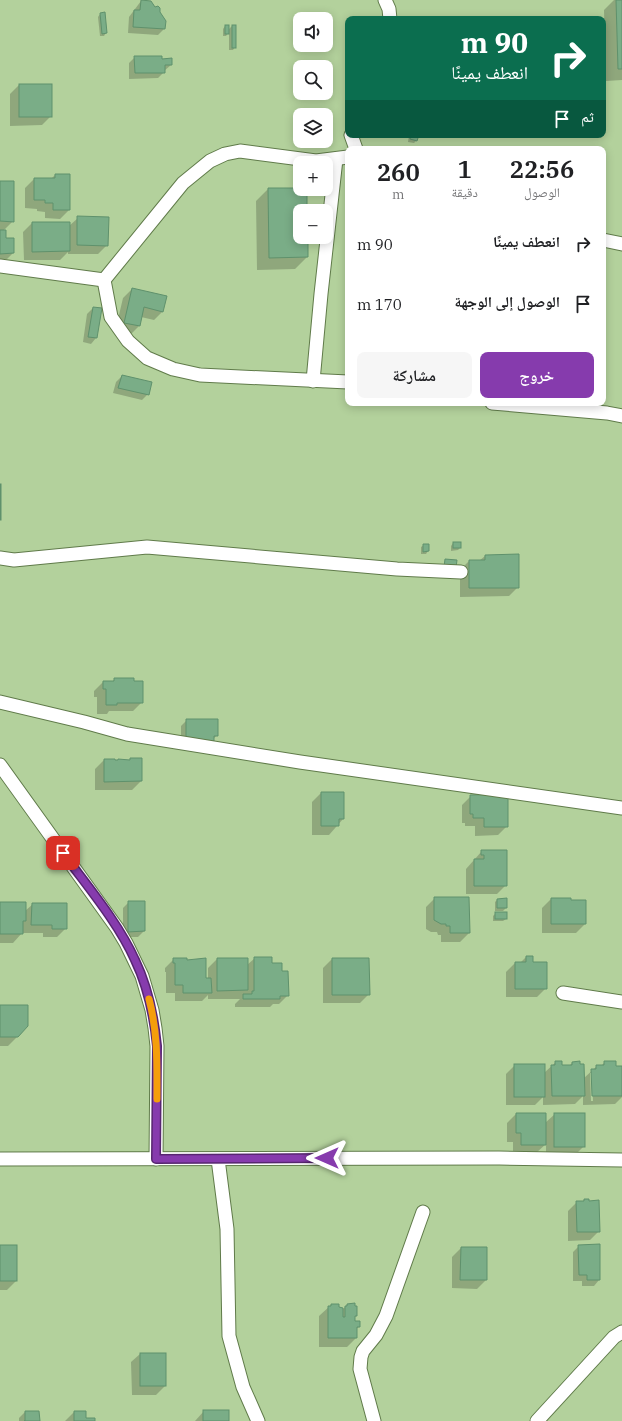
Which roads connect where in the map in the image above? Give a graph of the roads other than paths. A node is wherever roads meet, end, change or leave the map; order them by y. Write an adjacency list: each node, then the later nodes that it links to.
1 (385, 0): 2 (street)
2 (390, 16)
3 (342, 158): 7 (street); 8 (street)
4 (606, 241): 5 (street)
5 (622, 244)
6 (0, 266): 7 (street)
7 (104, 280): 8 (street)
8 (313, 381): 9 (street)
9 (345, 382)
10 (526, 406): 11 (street)
11 (622, 416)
12 (0, 558): 13 (street)
13 (461, 572)
14 (0, 702): 16 (street)
15 (0, 765): 20 (street)
16 (622, 808)
17 (563, 993): 18 (street)
18 (622, 1002)
19 (0, 1159): 20 (street)
20 (156, 1159): 21 (street)
21 (218, 1159): 22 (street); 25 (street)
22 (622, 1160)
23 (423, 1212): 26 (street)
24 (622, 1332): 27 (street)
25 (258, 1421)
26 (374, 1421)
27 (537, 1421)

